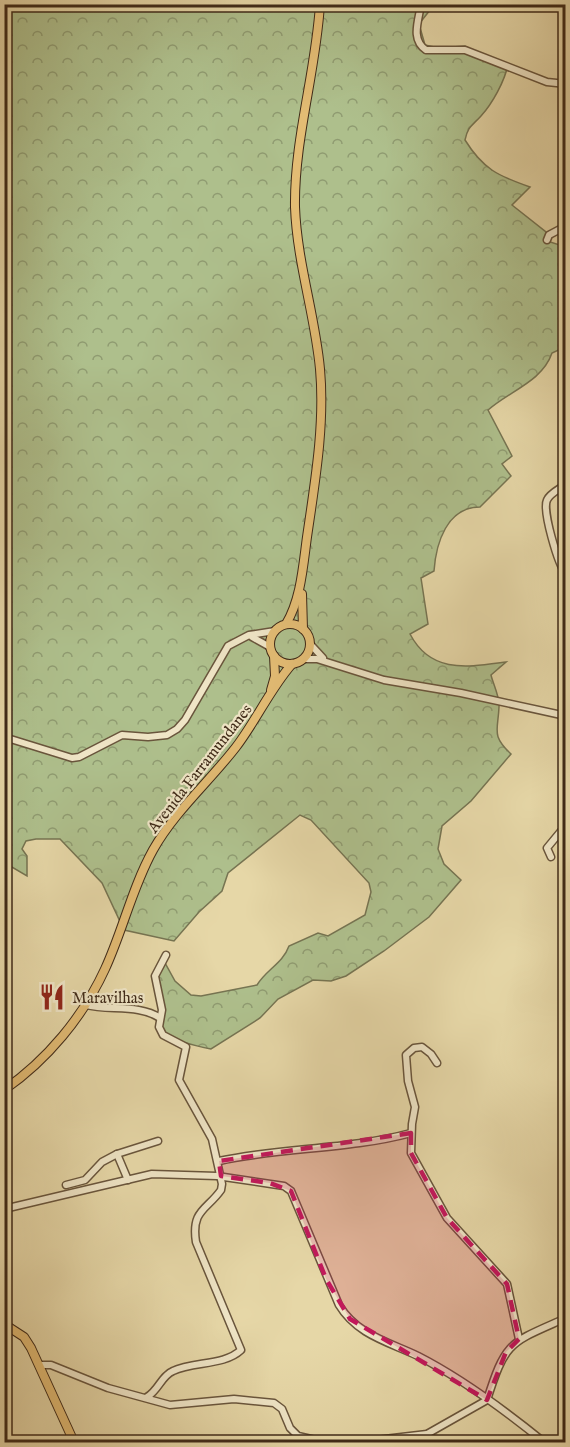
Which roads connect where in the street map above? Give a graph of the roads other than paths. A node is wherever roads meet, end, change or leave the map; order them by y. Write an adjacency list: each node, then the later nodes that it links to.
1 (320, 4): 7 (main road)
2 (421, 4): 3 (street)
3 (566, 84)
4 (566, 226): 5 (street)
5 (548, 240)
6 (566, 484): 8 (street)
7 (303, 566): 9 (main road); 10 (main road)
8 (566, 574)
9 (286, 624): 10 (main road); 11 (main road)
10 (303, 629): 13 (main road)
11 (275, 631): 12 (street); 14 (main road)
12 (242, 637): 14 (street); 21 (street)
13 (311, 645): 16 (main road); 17 (street)
14 (270, 647): 15 (main road)
15 (274, 656): 18 (main road); 19 (main road)
16 (304, 659): 17 (street); 18 (main road)
17 (332, 663): 20 (street)
18 (292, 664): 19 (main road)
19 (266, 702): 25 (main road, Avenida Farramundanes)
20 (566, 716)
21 (4, 737)
22 (566, 825): 23 (street)
23 (551, 857)
24 (166, 955): 26 (street)
25 (86, 1005): 26 (street); 28 (main road, Avenida Farramundanes)
26 (160, 1018): 32 (street)
27 (437, 1063): 29 (street)
28 (4, 1090)
29 (411, 1133): 32 (street); 41 (street)
30 (158, 1141): 31 (street)
31 (117, 1154): 34 (street); 35 (street)
32 (219, 1161): 33 (street)
33 (221, 1176): 35 (street); 43 (street); 44 (street)
34 (88, 1177): 36 (street); 37 (street)
35 (128, 1180): 37 (street)
36 (66, 1185)
37 (92, 1190): 38 (street)
38 (4, 1209)
39 (566, 1318): 41 (street)
40 (4, 1324): 42 (main road)
41 (519, 1339): 44 (street)
42 (40, 1365): 43 (street); 47 (main road)
43 (147, 1396): 46 (street)
44 (487, 1400): 45 (street); 51 (street)
45 (427, 1434): 49 (street); 50 (street)
46 (309, 1442): 48 (street)
47 (74, 1443)
48 (324, 1443)
49 (359, 1443)
50 (429, 1443)
51 (543, 1443)

